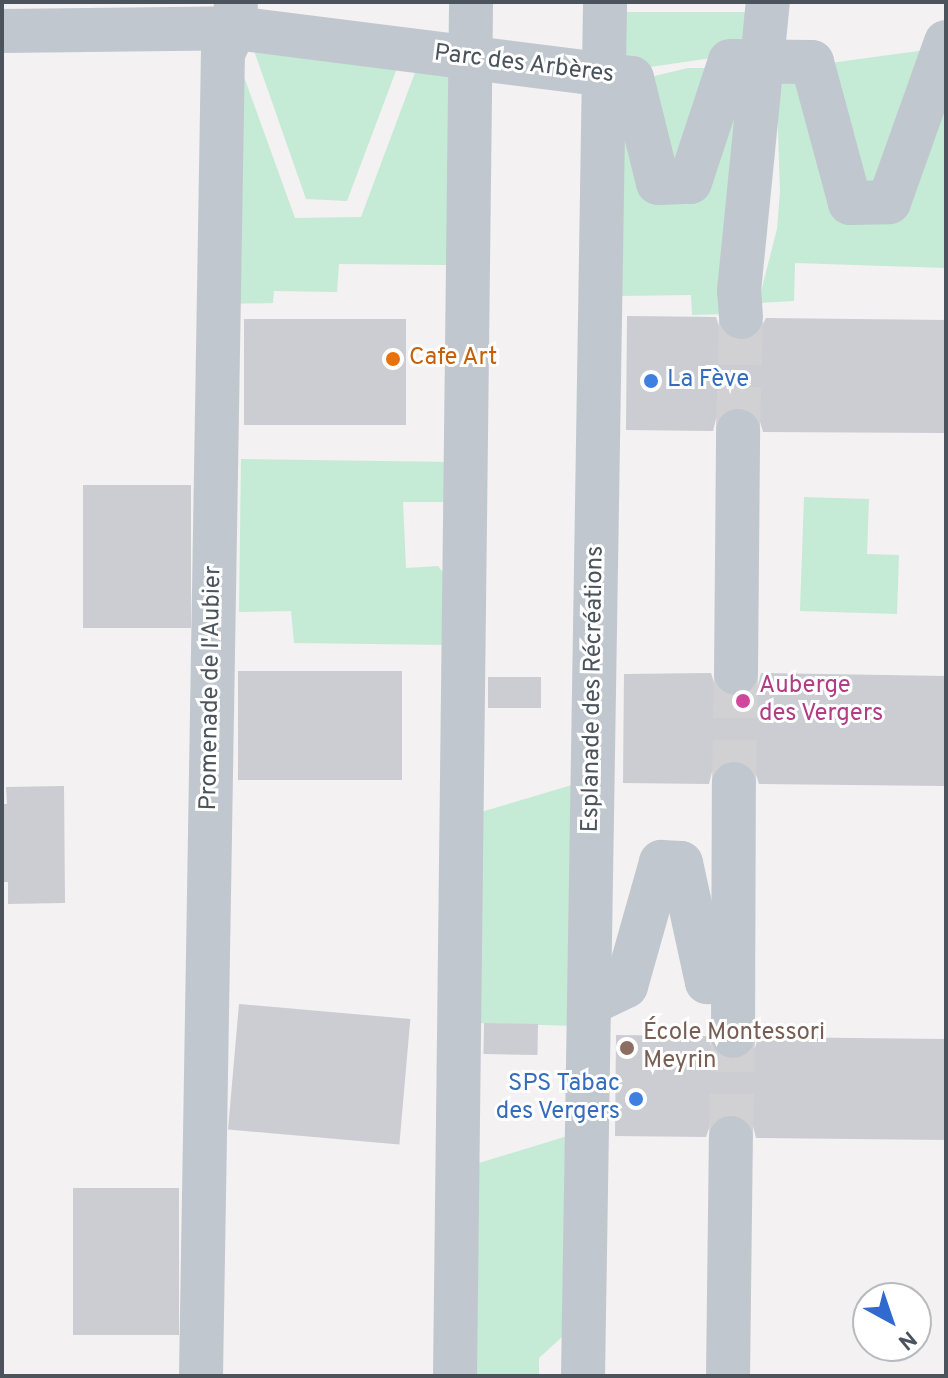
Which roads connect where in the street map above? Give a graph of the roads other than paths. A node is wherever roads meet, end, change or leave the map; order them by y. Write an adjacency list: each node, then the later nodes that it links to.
1 (471, 2): 7 (street)
2 (605, 2): 9 (street, Esplanade des Récréations)
3 (768, 2): 8 (street)
4 (235, 15): 5 (street, Parc des Arbères); 7 (street, Parc des Arbères); 18 (street, Promenade de l'Aubier)
5 (2, 31)
6 (946, 42): 8 (street, Parc des Arbères)
7 (470, 57): 9 (street, Parc des Arbères); 19 (street)
8 (761, 60): 9 (street, Parc des Arbères); 10 (street)
9 (603, 75): 15 (street, Esplanade des Récréations)
10 (741, 317)
11 (738, 431): 12 (street)
12 (736, 673)
13 (734, 784): 14 (street)
14 (733, 982): 15 (street); 16 (street)
15 (589, 1004): 20 (street, Esplanade des Récréations)
16 (733, 1036)
17 (731, 1138): 21 (street)
18 (201, 1376)
19 (455, 1376)
20 (583, 1376)
21 (728, 1376)

